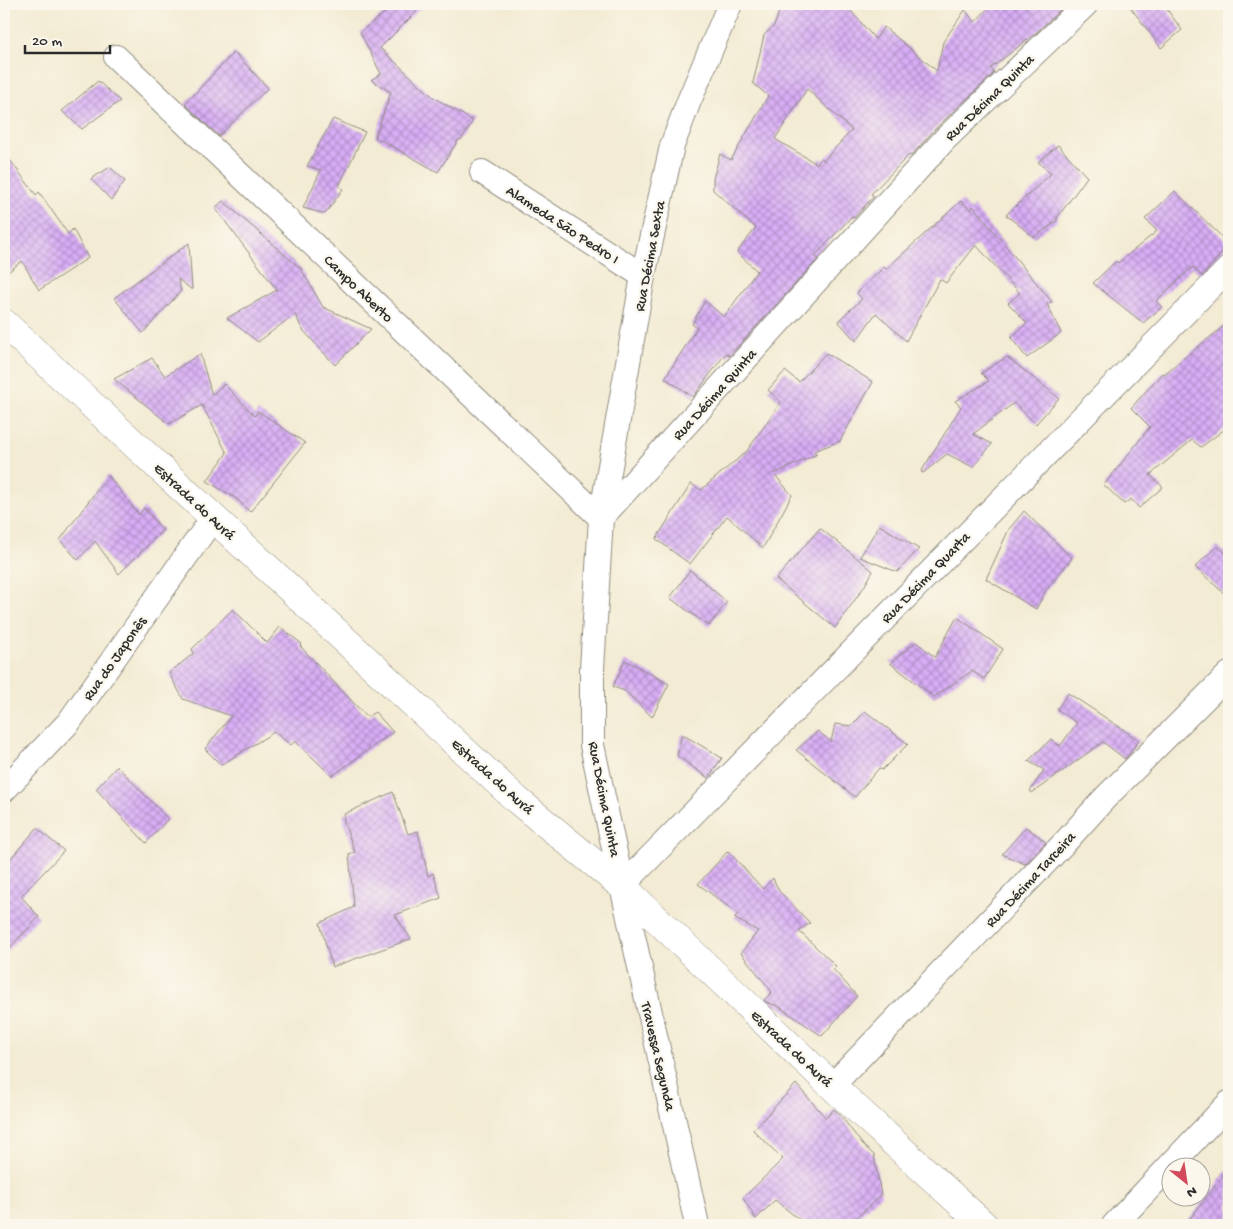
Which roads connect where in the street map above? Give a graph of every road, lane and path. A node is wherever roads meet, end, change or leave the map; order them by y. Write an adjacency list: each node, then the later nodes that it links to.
1 (730, 4): 6 (street, Rua Décima Sexta)
2 (1086, 4): 9 (street, Rua Décima Quinta)
3 (116, 57): 9 (street, Campo Aberto)
4 (482, 172): 6 (street, Alameda São Pedro I)
5 (1229, 268): 12 (street, Rua Décima Quarta)
6 (643, 276): 9 (street, Rua Décima Sexta)
7 (4, 323): 8 (street, Estrada do Aurá)
8 (213, 518): 11 (street, Rua do Japonês); 12 (street, Estrada do Aurá)
9 (601, 518): 12 (street, Rua Décima Quinta)
10 (1229, 674): 13 (street, Rua Décima Tarceira)
11 (4, 790)
12 (622, 886): 13 (street, Estrada do Aurá); 15 (street, Travessa Segunda)
13 (832, 1086): 16 (street, Estrada do Aurá)
14 (1229, 1103): 17 (street)
15 (697, 1225)
16 (984, 1225)
17 (1114, 1225)

